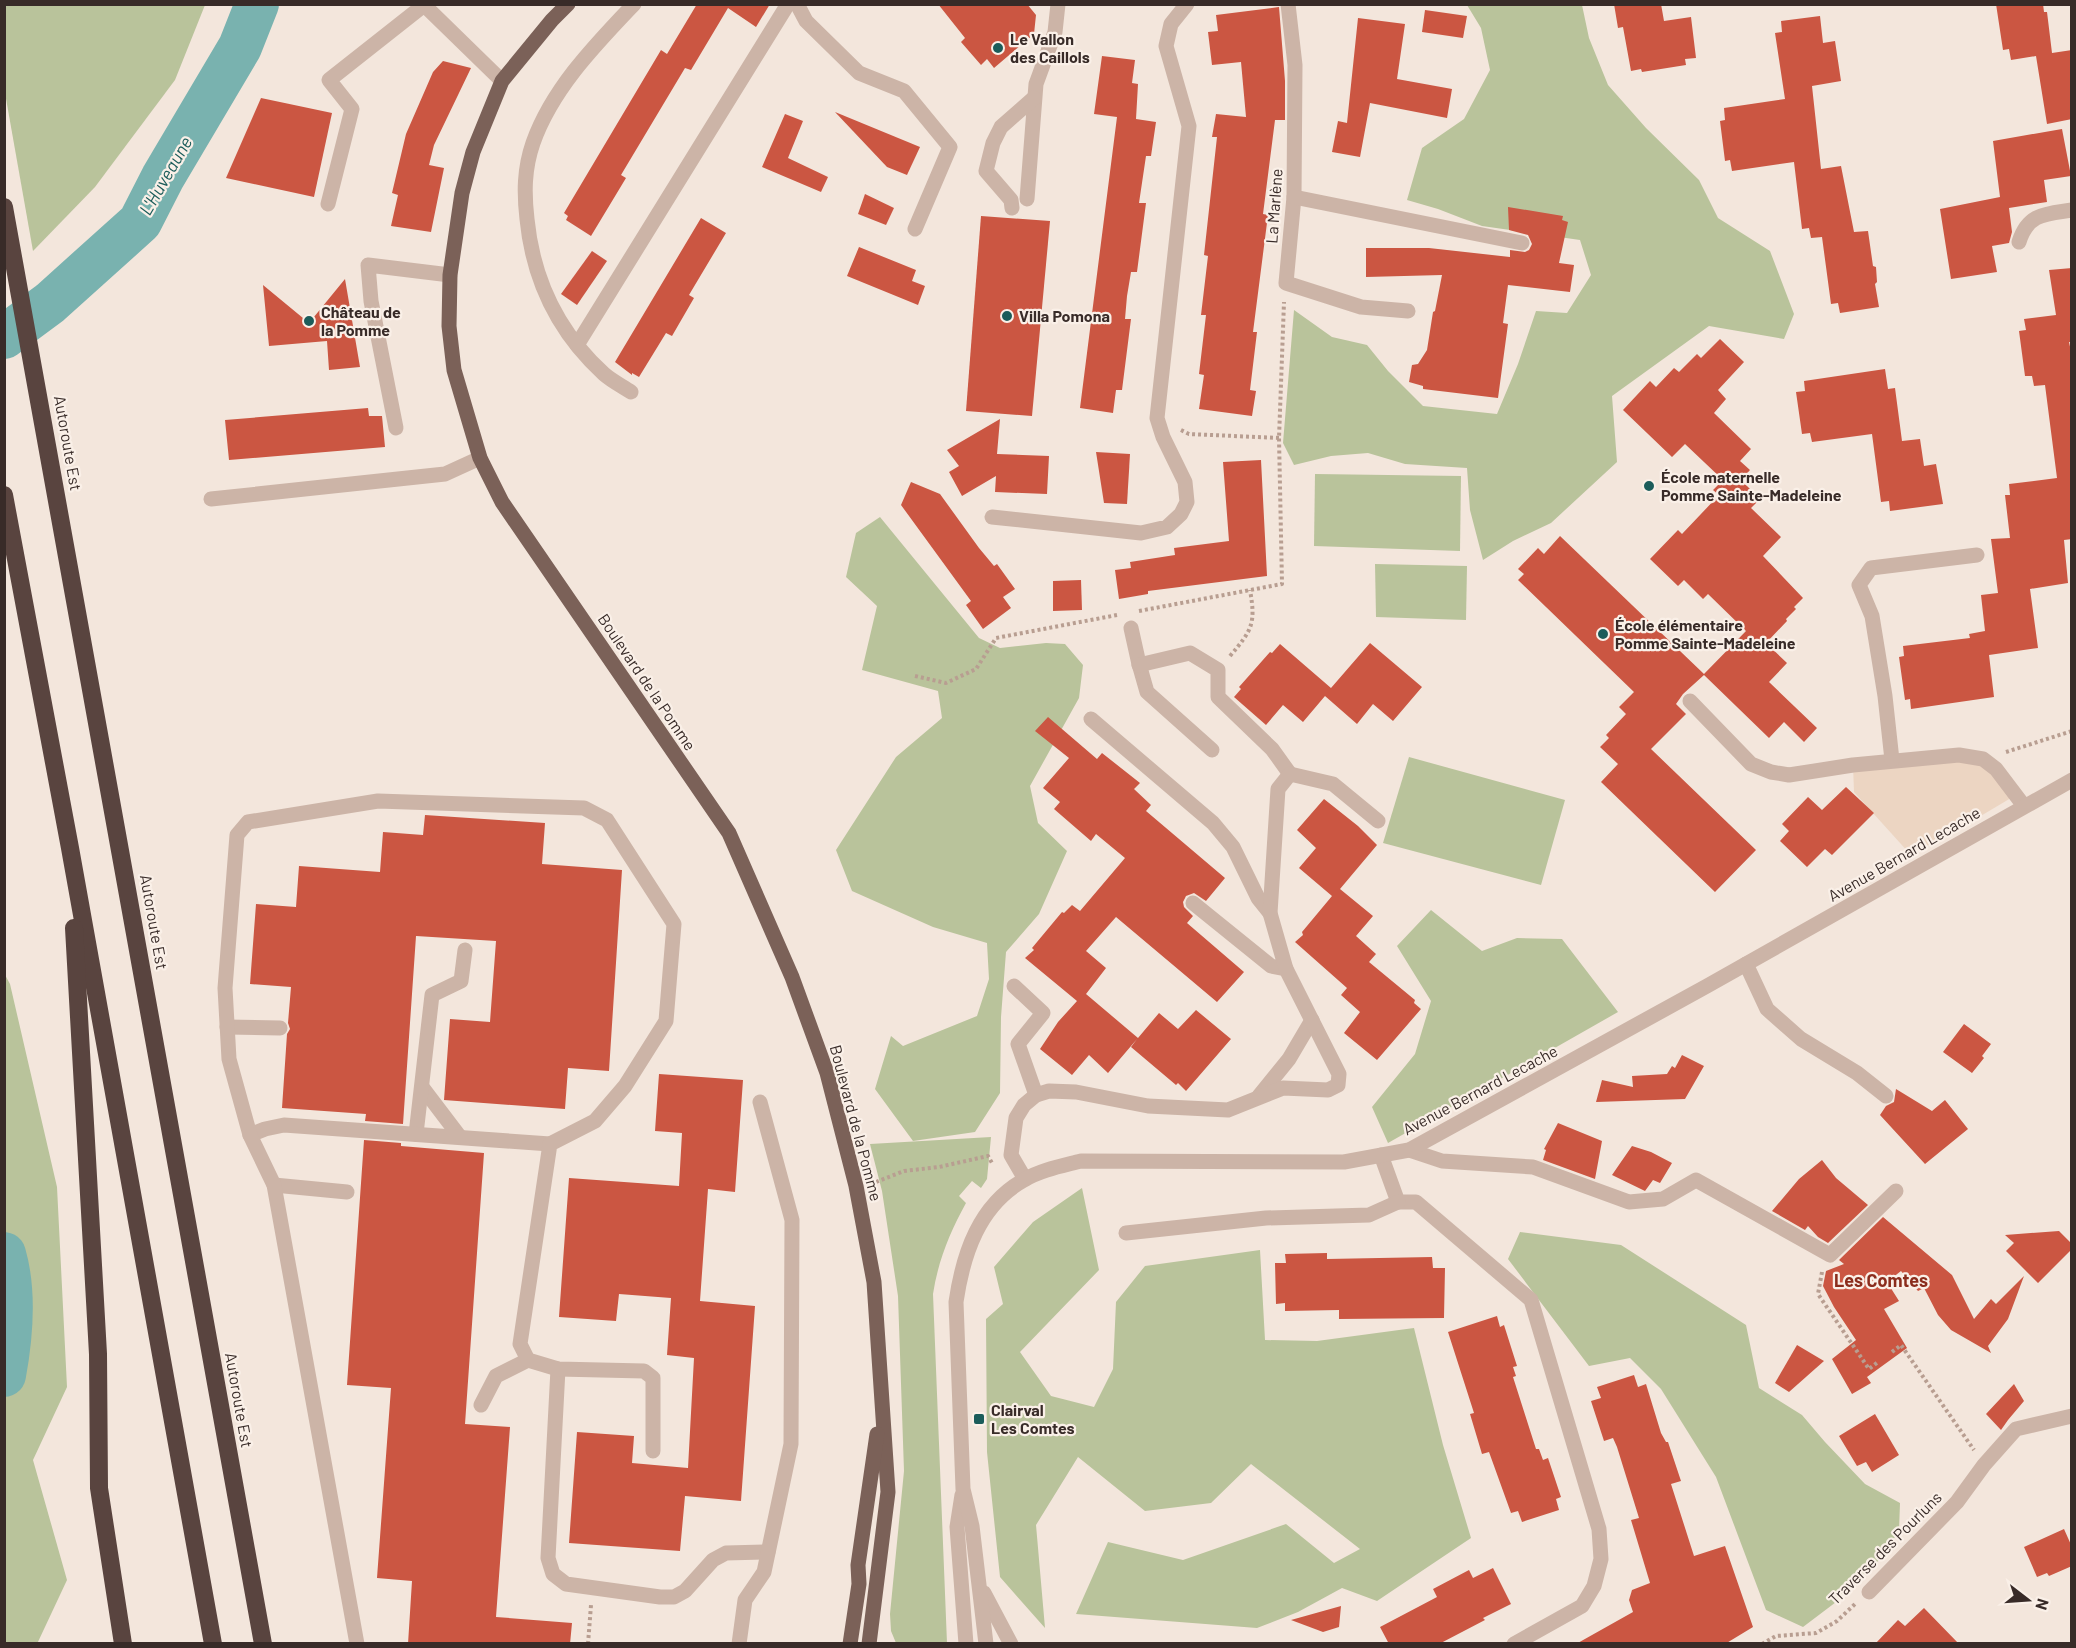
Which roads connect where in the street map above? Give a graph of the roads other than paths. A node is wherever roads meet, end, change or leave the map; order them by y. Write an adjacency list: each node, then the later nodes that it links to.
1 (568, 4): 8 (main road, Boulevard de la Pomme)
2 (634, 4): 21 (street)
3 (788, 4): 21 (street)
4 (797, 4): 16 (street)
5 (1058, 4): 9 (street)
6 (1187, 4): 27 (street)
7 (1288, 4): 10 (street, La Marlène)
8 (502, 81): 12 (street); 19 (main road, Boulevard de la Pomme)
9 (1034, 98): 11 (street); 14 (street)
10 (1294, 197): 18 (street); 20 (street, La Marlène)
11 (1027, 199)
12 (328, 204)
13 (4, 207): 78 (highway, Autoroute Est)
14 (1012, 208)
15 (2072, 210): 17 (street)
16 (915, 229)
17 (2019, 242)
18 (1522, 243)
19 (450, 275): 23 (street); 24 (main road, Boulevard de la Pomme)
20 (1408, 311)
21 (578, 345): 22 (street)
22 (631, 392)
23 (396, 428)
24 (480, 458): 26 (street); 69 (main road, Boulevard de la Pomme)
25 (4, 495): 39 (highway)
26 (212, 499)
27 (992, 517)
28 (1977, 555): 34 (street)
29 (1131, 628): 30 (street)
30 (1139, 665): 33 (street); 35 (street)
31 (1690, 701): 34 (street)
32 (1091, 719): 41 (street)
33 (1212, 750)
34 (1892, 760): 37 (street)
35 (1290, 774): 38 (street); 41 (street)
36 (2072, 780): 37 (street, Avenue Bernard Lecache)
37 (2024, 806): 43 (street, Avenue Bernard Lecache)
38 (1378, 822)
39 (70, 848): 76 (highway); 77 (highway)
40 (1193, 903): 44 (street)
41 (1270, 913): 44 (street)
42 (465, 950): 49 (street)
43 (1746, 964): 51 (street); 58 (street, Avenue Bernard Lecache)
44 (1286, 969): 46 (street)
45 (1014, 986): 50 (street)
46 (1312, 1020): 52 (street); 52 (street)
47 (227, 1027): 48 (street); 55 (street); 57 (street)
48 (280, 1028)
49 (422, 1087): 54 (street); 56 (street)
50 (1036, 1095): 52 (street); 60 (street)
51 (1886, 1096)
52 (1257, 1099)
53 (760, 1102): 73 (street)
54 (416, 1134): 55 (street); 56 (street)
55 (250, 1135): 61 (street)
56 (460, 1137): 57 (street)
57 (550, 1144): 66 (street)
58 (1409, 1150): 59 (street, Avenue Bernard Lecache); 62 (street)
59 (1382, 1155): 60 (street, Avenue Bernard Lecache); 64 (street)
60 (1025, 1179): 72 (street, Avenue Bernard Lecache)
61 (274, 1185): 63 (street); 79 (street)
62 (1896, 1191)
63 (347, 1192)
64 (1398, 1202): 65 (street); 86 (street)
65 (1125, 1233)
66 (528, 1360): 67 (street); 68 (street)
67 (558, 1369): 71 (street); 73 (street)
68 (480, 1405)
69 (881, 1408): 81 (main road, Boulevard de la Pomme); 82 (main road, Boulevard de la Pomme)
70 (2072, 1416): 75 (street, Traverse des Pourluns)
71 (653, 1451)
72 (963, 1489): 74 (street, Avenue Bernard Lecache); 83 (street, Avenue Bernard Lecache)
73 (768, 1552): 80 (street)
74 (980, 1585): 84 (street, Avenue Bernard Lecache); 85 (street)
75 (1869, 1592)
76 (123, 1644)
77 (213, 1644)
78 (263, 1644)
79 (357, 1644)
80 (739, 1644)
81 (849, 1644)
82 (869, 1644)
83 (966, 1644)
84 (986, 1644)
85 (1011, 1644)
86 (1514, 1644)

